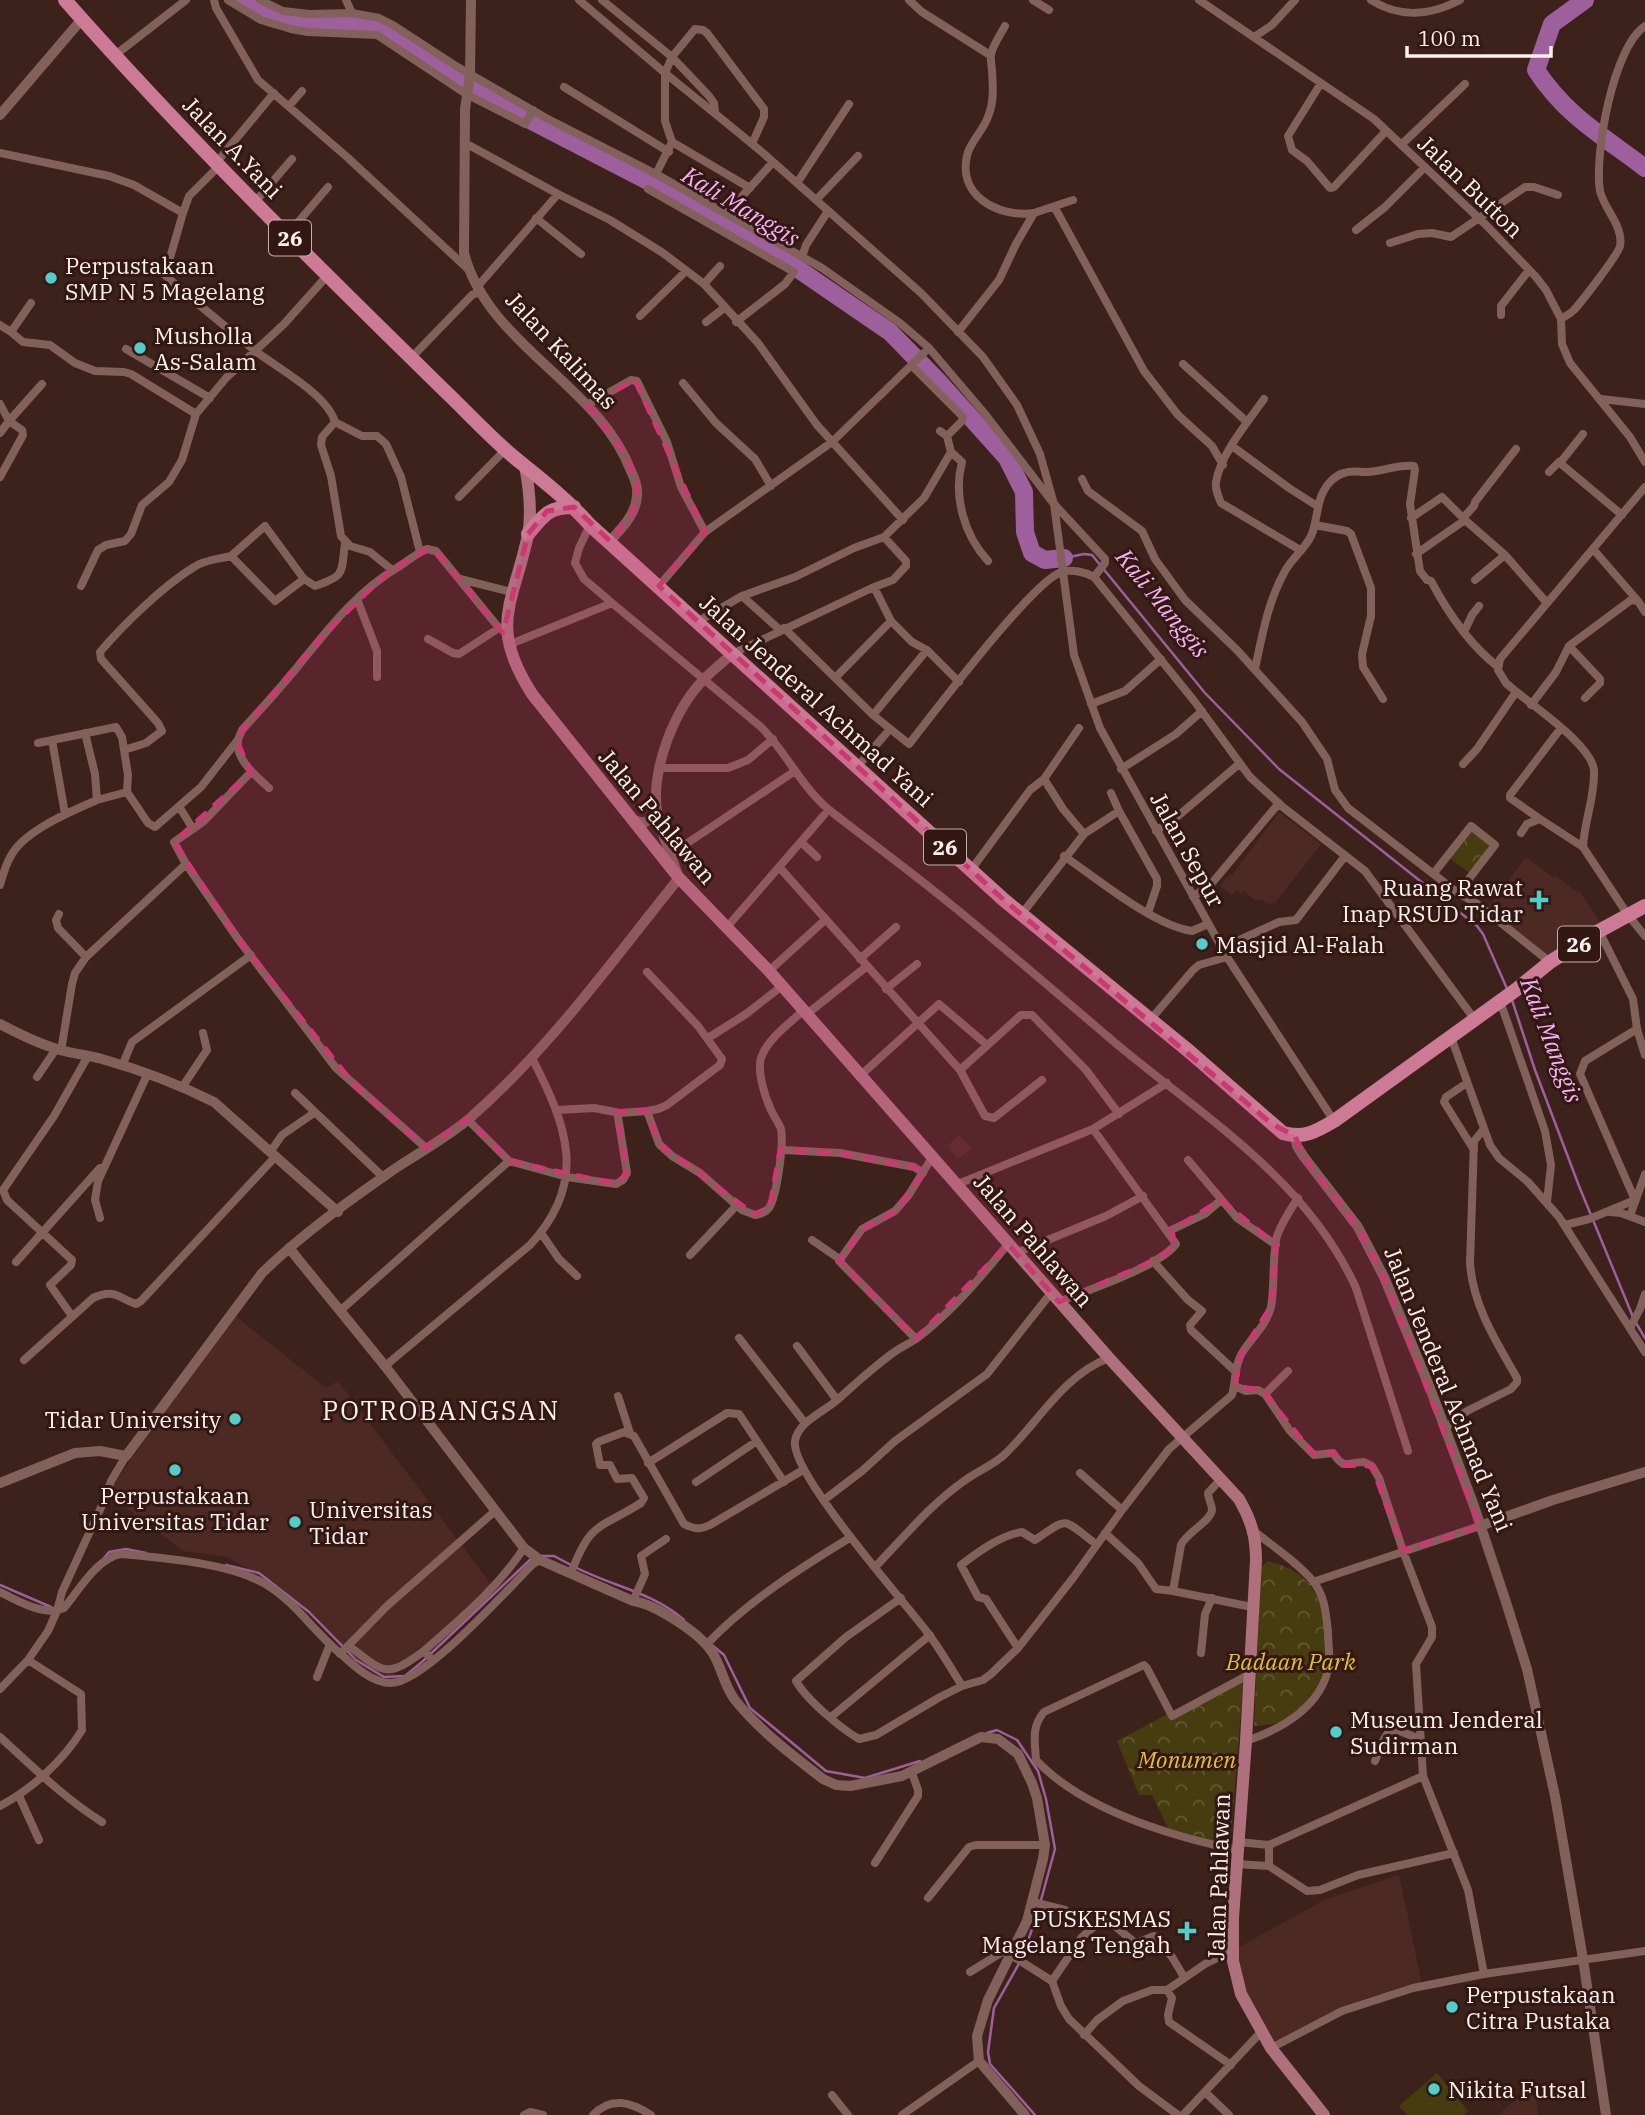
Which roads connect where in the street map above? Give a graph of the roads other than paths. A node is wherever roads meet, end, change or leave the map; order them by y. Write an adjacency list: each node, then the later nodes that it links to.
1 (65, 0): 19 (highway, Jalan A.Yani / 26)
2 (186, 0): 27 (street)
3 (214, 0): 36 (street)
4 (228, 0): 23 (street)
5 (260, 0): 18 (street)
6 (346, 0): 17 (street)
7 (471, 0): 30 (street, Jalan Kalimas)
8 (579, 0): 29 (street, Jalan Sepur)
9 (602, 0): 28 (street)
10 (909, 0): 26 (street)
11 (1033, 0): 16 (street)
12 (1199, 0): 24 (street, Jalan Button)
13 (1294, 0): 20 (street)
14 (1371, 0): 15 (street)
15 (1460, 0)
16 (1049, 10)
17 (352, 13): 18 (street); 30 (street)
18 (294, 14): 23 (street)
19 (82, 19): 27 (highway, Jalan A.Yani / 26); 40 (street)
20 (1272, 25): 24 (street); 25 (street)
21 (1005, 26): 26 (street)
22 (1645, 26): 87 (street)
23 (291, 29): 35 (street)
24 (1254, 37): 25 (street, Jalan Button)
25 (1269, 47): 31 (street, Jalan Button)
26 (990, 55): 67 (street)
27 (114, 56): 52 (highway, Jalan A.Yani / 26)
28 (672, 57): 29 (street); 41 (street); 45 (street)
29 (665, 73): 41 (street, Jalan Sepur); 43 (street)
30 (470, 74): 35 (street, Jalan Kalimas); 39 (street)
31 (1321, 83): 42 (street, Jalan Button); 42 (street)
32 (1465, 85): 46 (street)
33 (564, 88): 47 (street)
34 (302, 91): 38 (street)
35 (466, 93): 39 (street); 44 (street, Jalan Kalimas)
36 (271, 96): 38 (street); 52 (street)
37 (849, 104): 55 (street)
38 (289, 106): 77 (street)
39 (532, 111): 54 (street)
40 (1, 113)
41 (715, 113): 45 (street, Jalan Sepur)
42 (1386, 131): 46 (street, Jalan Button)
43 (672, 142): 47 (street); 57 (street)
44 (465, 143): 59 (street); 77 (street, Jalan Kalimas)
45 (752, 144): 51 (street, Jalan Sepur)
46 (1401, 145): 53 (street, Jalan Button)
47 (669, 152): 54 (street)
48 (0, 153): 66 (street)
49 (858, 156): 61 (street)
50 (292, 159): 63 (street)
51 (774, 162): 55 (street, Jalan Sepur); 57 (street)
52 (217, 164): 63 (highway, Jalan A.Yani / 26); 66 (street)
53 (1425, 167): 70 (street, Jalan Button); 71 (street)
54 (656, 174): 68 (street)
55 (797, 183): 61 (street, Jalan Sepur)
56 (328, 187): 72 (street)
57 (750, 188): 68 (street)
58 (648, 189): 89 (street)
59 (558, 194): 69 (street); 79 (street)
60 (1558, 195): 70 (street)
61 (816, 200): 65 (street, Jalan Sepur)
62 (1073, 200): 64 (street)
63 (255, 202): 72 (highway, Jalan A.Yani / 26)
64 (1055, 208): 67 (street); 114 (street)
65 (828, 211): 75 (street); 92 (street, Jalan Sepur)
66 (183, 213): 95 (street)
67 (1034, 213): 92 (street)
68 (726, 214): 75 (street)
69 (536, 218): 74 (street); 82 (street)
70 (1478, 218): 73 (street); 78 (street, Jalan Button)
71 (1356, 230)
72 (287, 235): 80 (highway, Jalan A.Yani / 26)
73 (1390, 243)
74 (581, 254)
75 (802, 257): 94 (street)
76 (720, 266): 81 (street)
77 (468, 269): 82 (street, Jalan Kalimas)
78 (1529, 270): 85 (street); 87 (street, Jalan Button)
79 (686, 271): 81 (street); 86 (street)
80 (327, 276): 95 (street); 96 (highway, Jalan A.Yani / 26)
81 (704, 284): 84 (street)
82 (480, 288): 96 (street); 106 (street, Jalan Kalimas)
83 (31, 303): 91 (street)
84 (724, 308): 88 (street); 89 (street)
85 (1501, 315)
86 (640, 316)
87 (1560, 319): 103 (street, Jalan Button)
88 (706, 322)
89 (736, 322): 113 (street)
90 (0, 324): 91 (street)
91 (11, 332): 107 (street)
92 (958, 332): 129 (street, Jalan Sepur)
93 (126, 349): 101 (street)
94 (928, 350): 98 (street); 129 (street)
95 (255, 351): 101 (street); 109 (street)
96 (411, 358): 117 (highway, Jalan A.Yani / 26)
97 (1183, 363): 110 (street)
98 (914, 365): 113 (street); 118 (street)
99 (683, 383): 126 (street)
100 (42, 384): 108 (street)
101 (210, 398): 107 (street)
102 (1264, 398): 110 (street)
103 (1601, 399): 105 (street); 119 (street, Jalan Button)
104 (0, 404): 108 (street)
105 (1645, 404)
106 (587, 405): 138 (street); 141 (street, Jalan Kalimas)
107 (197, 414): 156 (street)
108 (9, 421): 111 (street); 124 (street)
109 (335, 422): 142 (street); 145 (street)
110 (1247, 422): 115 (street)
111 (0, 433)
112 (1583, 434): 120 (street)
113 (832, 442): 126 (street); 135 (street)
114 (1212, 446): 115 (street); 121 (street)
115 (1231, 449): 121 (street); 130 (street)
116 (1516, 449): 134 (street)
117 (505, 450): 122 (highway, Jalan A.Yani / 26); 128 (street)
118 (951, 452): 135 (street); 149 (street)
119 (1645, 462)
120 (1560, 463): 123 (street); 132 (street)
121 (1223, 465): 144 (street)
122 (525, 466): 131 (highway, 26); 139 (main road, Jalan Pahlawan)
123 (1549, 472)
124 (0, 477)
125 (1082, 479): 178 (street)
126 (771, 486): 138 (street)
127 (1645, 487): 132 (street)
128 (459, 497)
129 (1054, 505): 150 (street, Jalan Sepur); 152 (street)
130 (1317, 506): 133 (street); 137 (street)
131 (574, 507): 136 (highway, 26); 139 (highway)
132 (1622, 515): 143 (street)
133 (1411, 518): 134 (street); 146 (street)
134 (1464, 519): 146 (street); 147 (street)
135 (903, 520): 140 (street)
136 (590, 525): 141 (highway, 26); 162 (street)
137 (1315, 525): 144 (street); 185 (street)
138 (705, 532): 157 (street)
139 (528, 534): 159 (main road, Jalan Pahlawan)
140 (884, 537): 158 (street); 160 (street)
141 (610, 541): 157 (highway, Jalan Jenderal Achmad Yani / 26)
142 (345, 543): 151 (street); 153 (street)
143 (1592, 549): 163 (street); 164 (street)
144 (1300, 550): 178 (street)
145 (420, 552): 151 (street); 154 (street)
146 (1416, 554): 170 (street)
147 (1505, 555): 155 (street); 163 (street)
148 (231, 556): 153 (street); 153 (street); 198 (street)
149 (988, 561)
150 (1061, 568): 152 (street); 182 (street); 186 (street, Jalan Sepur)
151 (391, 569): 161 (street)
152 (1095, 575): 176 (street)
153 (304, 579)
154 (459, 579): 159 (street); 168 (street)
155 (1475, 579)
156 (81, 586)
157 (659, 586): 167 (highway, Jalan Jenderal Achmad Yani / 26)
158 (874, 587): 166 (street); 169 (street)
159 (511, 592): 168 (main road, Jalan Pahlawan)
160 (742, 596): 167 (street); 169 (street)
161 (356, 599): 179 (street); 196 (street)
162 (612, 603): 172 (street); 181 (street)
163 (1547, 603): 177 (street)
164 (1642, 605): 173 (street)
165 (1479, 606): 170 (street)
166 (891, 621): 174 (street); 180 (street)
167 (697, 622): 175 (highway, Jalan Jenderal Achmad Yani / 26)
168 (503, 629): 171 (street); 172 (main road, Jalan Pahlawan)
169 (782, 629): 175 (street); 180 (street)
170 (1464, 632): 177 (street)
171 (428, 639)
172 (508, 645): 217 (main road, Jalan Pahlawan)
173 (1570, 646): 184 (street); 187 (street)
174 (927, 650): 182 (street); 189 (street)
175 (732, 654): 181 (street); 202 (highway, Jalan Jenderal Achmad Yani / 26)
176 (1161, 659): 186 (street); 188 (street)
177 (1497, 666): 183 (street)
178 (1255, 669): 232 (street)
179 (377, 677)
180 (835, 678): 189 (street)
181 (703, 680): 194 (street); 201 (street)
182 (959, 682): 192 (street)
183 (1516, 692): 187 (street); 200 (street)
184 (1585, 698)
185 (1383, 699)
186 (1091, 704): 203 (street, Jalan Sepur)
187 (1531, 705): 191 (street)
188 (1202, 711): 199 (street); 203 (street)
189 (873, 715): 192 (street)
190 (1079, 728): 206 (street)
191 (1561, 728): 218 (street); 224 (street)
192 (890, 729): 202 (street)
193 (85, 733): 195 (street); 198 (street); 210 (street)
194 (773, 739): 201 (street); 204 (street)
195 (52, 740): 197 (street); 215 (street)
196 (237, 741): 205 (street); 212 (street)
197 (38, 743)
198 (124, 750): 208 (street)
199 (1239, 764): 211 (street); 220 (street)
200 (1463, 764)
201 (660, 768): 213 (street)
202 (857, 768): 231 (highway, Jalan Jenderal Achmad Yani / 26)
203 (1121, 769): 220 (street, Jalan Sepur)
204 (795, 771): 225 (street); 281 (street)
205 (251, 772): 207 (street); 219 (street)
206 (1044, 779): 222 (street); 231 (street)
207 (269, 788)
208 (127, 792): 210 (street); 212 (street)
209 (1111, 793): 214 (street)
210 (97, 800): 215 (street)
211 (1279, 803): 227 (street); 236 (street)
212 (180, 808): 219 (street)
213 (657, 811): 217 (street); 225 (street)
214 (1119, 811): 222 (street); 238 (street)
215 (65, 814): 234 (street)
216 (824, 814): 223 (street)
217 (634, 820): 233 (main road, Jalan Pahlawan)
218 (1540, 820): 221 (street); 224 (street)
219 (193, 829): 229 (street)
220 (1156, 831): 236 (street, Jalan Sepur)
221 (1521, 833)
222 (1084, 834): 226 (street)
223 (801, 842): 228 (street); 230 (street)
224 (1583, 847): 241 (street)
225 (671, 854): 233 (street)
226 (1064, 856): 238 (street); 240 (street)
227 (1345, 856): 248 (street); 263 (street)
228 (817, 857)
229 (186, 864): 249 (street); 250 (street)
230 (779, 868): 242 (street); 244 (street)
231 (971, 870): 240 (highway, Jalan Jenderal Achmad Yani / 26)
232 (1434, 873): 235 (street); 235 (street)
233 (679, 878): 244 (main road, Jalan Pahlawan); 274 (street)
234 (0, 885)
235 (1458, 893): 253 (street)
236 (1193, 897): 243 (street, Jalan Sepur)
237 (1645, 906): 241 (highway, 26)
238 (1148, 913): 243 (street)
239 (59, 914): 250 (street)
240 (1021, 915): 262 (highway, Jalan Jenderal Achmad Yani / 26)
241 (1628, 915): 246 (highway, 26); 247 (street)
242 (827, 919): 252 (street); 256 (street)
243 (1208, 924): 248 (street, Jalan Sepur)
244 (727, 927): 256 (main road, Jalan Pahlawan)
245 (896, 927): 252 (street)
246 (1600, 931): 253 (highway, 26); 266 (street)
247 (1645, 936)
248 (1222, 947): 251 (street, Jalan Sepur)
249 (251, 955): 275 (street); 295 (street)
250 (86, 957): 271 (street)
251 (1227, 957): 262 (street); 291 (street, Jalan Sepur)
252 (860, 959): 255 (street)
253 (1550, 962): 260 (highway, 26)
254 (917, 964): 259 (street)
255 (866, 967): 259 (street); 261 (street)
256 (769, 971): 258 (main road, Jalan Pahlawan)
257 (647, 972): 269 (street)
258 (782, 986): 261 (main road, Jalan Pahlawan); 269 (street)
259 (886, 989): 265 (street)
260 (1501, 1000): 263 (highway, 26); 312 (street)
261 (806, 1012): 278 (main road, Jalan Pahlawan); 296 (street)
262 (1151, 1019): 294 (highway, Jalan Jenderal Achmad Yani / 26)
263 (1475, 1020): 268 (highway, 26)
264 (0, 1024): 271 (street)
265 (918, 1024): 270 (street); 276 (street); 278 (street)
266 (1637, 1029): 272 (street); 311 (street)
267 (204, 1033): 283 (street)
268 (1451, 1037): 282 (street); 291 (highway, 26)
269 (708, 1038): 286 (street)
270 (987, 1045): 276 (street); 289 (street)
271 (59, 1050): 273 (street); 279 (street)
272 (1645, 1055)
273 (88, 1056): 275 (street); 322 (street)
274 (532, 1058): 285 (street); 290 (street)
275 (122, 1066): 277 (street)
276 (960, 1070): 280 (street)
277 (148, 1073): 283 (street); 301 (street)
278 (861, 1074): 299 (main road, Jalan Pahlawan)
279 (37, 1077)
280 (1042, 1080)
281 (1167, 1083): 289 (street); 309 (street)
282 (1467, 1083): 293 (street); 297 (street)
283 (183, 1086): 298 (street)
284 (295, 1093): 287 (street)
285 (557, 1110): 288 (street); 306 (street)
286 (647, 1111): 288 (street); 313 (street)
287 (314, 1113): 298 (street); 305 (street)
288 (620, 1113): 306 (street)
289 (1119, 1114): 292 (street)
290 (468, 1120): 295 (street); 302 (street)
291 (1334, 1121): 294 (highway, 26)
292 (1093, 1129): 307 (street); 308 (street)
293 (1484, 1129): 297 (street); 312 (street)
294 (1295, 1136): 351 (street, Jalan Jenderal Achmad Yani)
295 (426, 1148): 305 (street)
296 (783, 1150): 303 (street); 313 (street)
297 (1474, 1150): 351 (street)
298 (274, 1153): 314 (street); 335 (street)
299 (933, 1156): 303 (street); 307 (main road, Jalan Pahlawan)
300 (1188, 1160): 310 (street)
301 (106, 1161): 317 (street); 322 (street)
302 (509, 1161): 306 (street); 334 (street)
303 (923, 1173): 328 (street)
304 (1645, 1174): 311 (street)
305 (383, 1177): 314 (street)
306 (567, 1177): 321 (street)
307 (958, 1184): 326 (main road, Jalan Pahlawan)
308 (1143, 1196): 320 (street); 326 (street)
309 (1298, 1198): 324 (street); 355 (street)
310 (1221, 1200): 320 (street); 324 (street)
311 (1635, 1200): 315 (street); 316 (street)
312 (1547, 1202): 319 (street)
313 (737, 1205): 327 (street)
314 (338, 1212): 325 (street)
315 (1607, 1212): 316 (street); 319 (street)
316 (1630, 1216): 318 (street)
317 (100, 1218)
318 (1645, 1222)
319 (1565, 1225): 336 (street)
320 (1169, 1231): 329 (street)
321 (541, 1233): 331 (street); 343 (street)
322 (44, 1234): 330 (street); 335 (street)
323 (812, 1240): 328 (street)
324 (1276, 1245): 344 (street)
325 (289, 1248): 334 (street); 356 (street)
326 (1013, 1248): 333 (main road, Jalan Pahlawan); 338 (street)
327 (690, 1255)
328 (841, 1260): 338 (street)
329 (1153, 1261): 333 (street); 344 (street)
330 (16, 1262)
331 (577, 1276)
332 (1645, 1294): 336 (street)
333 (1055, 1297): 341 (main road, Jalan Pahlawan); 365 (street)
334 (341, 1310): 343 (street)
335 (72, 1316): 342 (street)
336 (1637, 1318): 340 (street)
337 (739, 1338): 350 (street)
338 (916, 1339): 349 (street)
339 (797, 1346): 349 (street)
340 (1645, 1352)
341 (1109, 1359): 353 (main road, Jalan Pahlawan); 377 (street)
342 (24, 1360)
343 (386, 1366): 367 (street)
344 (1235, 1371): 346 (street)
345 (1289, 1371): 347 (street)
346 (1236, 1386): 347 (street); 353 (street)
347 (1265, 1394): 375 (street)
348 (618, 1396): 352 (street)
349 (837, 1400): 350 (street)
350 (805, 1423): 358 (street)
351 (1444, 1429): 368 (street, Jalan Jenderal Achmad Yani)
352 (630, 1433): 357 (street); 378 (street)
353 (1180, 1437): 361 (main road, Jalan Pahlawan); 366 (street)
354 (757, 1441): 357 (street); 362 (street); 363 (street)
355 (1408, 1451)
356 (125, 1456): 364 (street); 386 (street)
357 (648, 1463): 363 (street)
358 (803, 1471): 363 (street); 365 (street)
359 (1645, 1472): 368 (street)
360 (1080, 1473): 366 (street)
361 (1221, 1479): 369 (main road, Jalan Pahlawan); 380 (street)
362 (696, 1482)
363 (784, 1482)
364 (0, 1483)
365 (824, 1500): 371 (street)
366 (1122, 1510): 370 (street)
367 (495, 1511): 374 (street); 391 (street)
368 (1480, 1527): 375 (street); 426 (street, Jalan Jenderal Achmad Yani)
369 (1255, 1532): 379 (street); 385 (main road, Jalan Pahlawan)
370 (1105, 1533): 380 (street); 390 (street)
371 (851, 1537): 377 (street); 388 (street)
372 (666, 1539): 382 (street)
373 (1092, 1541): 390 (street)
374 (526, 1549): 376 (street); 393 (street)
375 (1403, 1551): 379 (street); 401 (street)
376 (539, 1560): 378 (street); 393 (street)
377 (876, 1566): 383 (street)
378 (573, 1568): 382 (street)
379 (1313, 1581): 402 (street)
380 (1172, 1591): 384 (street)
381 (0, 1593): 386 (street)
382 (634, 1598): 388 (street)
383 (901, 1598): 387 (street); 399 (street)
384 (1212, 1598): 385 (street); 392 (street)
385 (1252, 1607): 395 (main road, Jalan Pahlawan)
386 (57, 1611): 389 (street); 394 (street)
387 (930, 1635): 397 (street); 399 (street)
388 (709, 1642): 405 (street)
389 (330, 1644): 391 (street); 396 (street)
390 (1018, 1648): 397 (street)
391 (345, 1650): 393 (street); 393 (street)
392 (1201, 1653)
393 (428, 1655)
394 (28, 1660): 398 (street); 406 (street)
395 (1251, 1674): 402 (main road, Jalan Pahlawan); 404 (street)
396 (317, 1677)
397 (962, 1686): 399 (street)
398 (0, 1689)
399 (831, 1717)
400 (0, 1737): 406 (street)
401 (1420, 1739): 403 (street); 407 (street)
402 (1246, 1741): 414 (main road, Jalan Pahlawan)
403 (1375, 1761)
404 (1034, 1764): 405 (street); 412 (street); 414 (street)
405 (912, 1773): 416 (street)
406 (43, 1776): 408 (street); 410 (street)
407 (1423, 1776): 413 (street); 415 (street)
408 (19, 1796): 409 (street); 411 (street)
409 (0, 1806)
410 (102, 1822)
411 (39, 1840)
412 (1045, 1845): 419 (street); 420 (street)
413 (1269, 1845): 414 (street); 418 (street)
414 (1238, 1846): 417 (main road, Jalan Pahlawan)
415 (1454, 1853): 418 (street); 428 (street)
416 (875, 1863)
417 (1236, 1864): 418 (street); 423 (main road, Jalan Pahlawan)
418 (1269, 1866)
419 (928, 1898)
420 (1034, 1902): 421 (street); 422 (street)
421 (1065, 1910)
422 (1017, 1943): 425 (street); 427 (street)
423 (1232, 1951): 429 (street); 432 (main road, Jalan Pahlawan)
424 (1645, 1951): 426 (street)
425 (1016, 1958): 430 (street); 435 (street)
426 (1583, 1959): 428 (street); 449 (street, Jalan Jenderal Achmad Yani)
427 (970, 1972)
428 (1484, 1974): 434 (street)
429 (1184, 1977): 430 (street); 431 (street)
430 (1052, 1981): 433 (street)
431 (1167, 1990): 433 (street); 436 (street)
432 (1262, 2031): 434 (main road, Jalan Pahlawan); 436 (street)
433 (1084, 2035): 446 (street)
434 (1271, 2048): 448 (main road, Jalan Pahlawan)
435 (979, 2060): 444 (street); 445 (street)
436 (1231, 2065): 437 (street)
437 (1205, 2092): 446 (street); 447 (street)
438 (832, 2095): 443 (street)
439 (524, 2115): 440 (street)
440 (543, 2115)
441 (593, 2115): 442 (street)
442 (651, 2115)
443 (848, 2115)
444 (902, 2115)
445 (1024, 2115)
446 (1180, 2115)
447 (1229, 2115)
448 (1324, 2115)
449 (1606, 2115)

